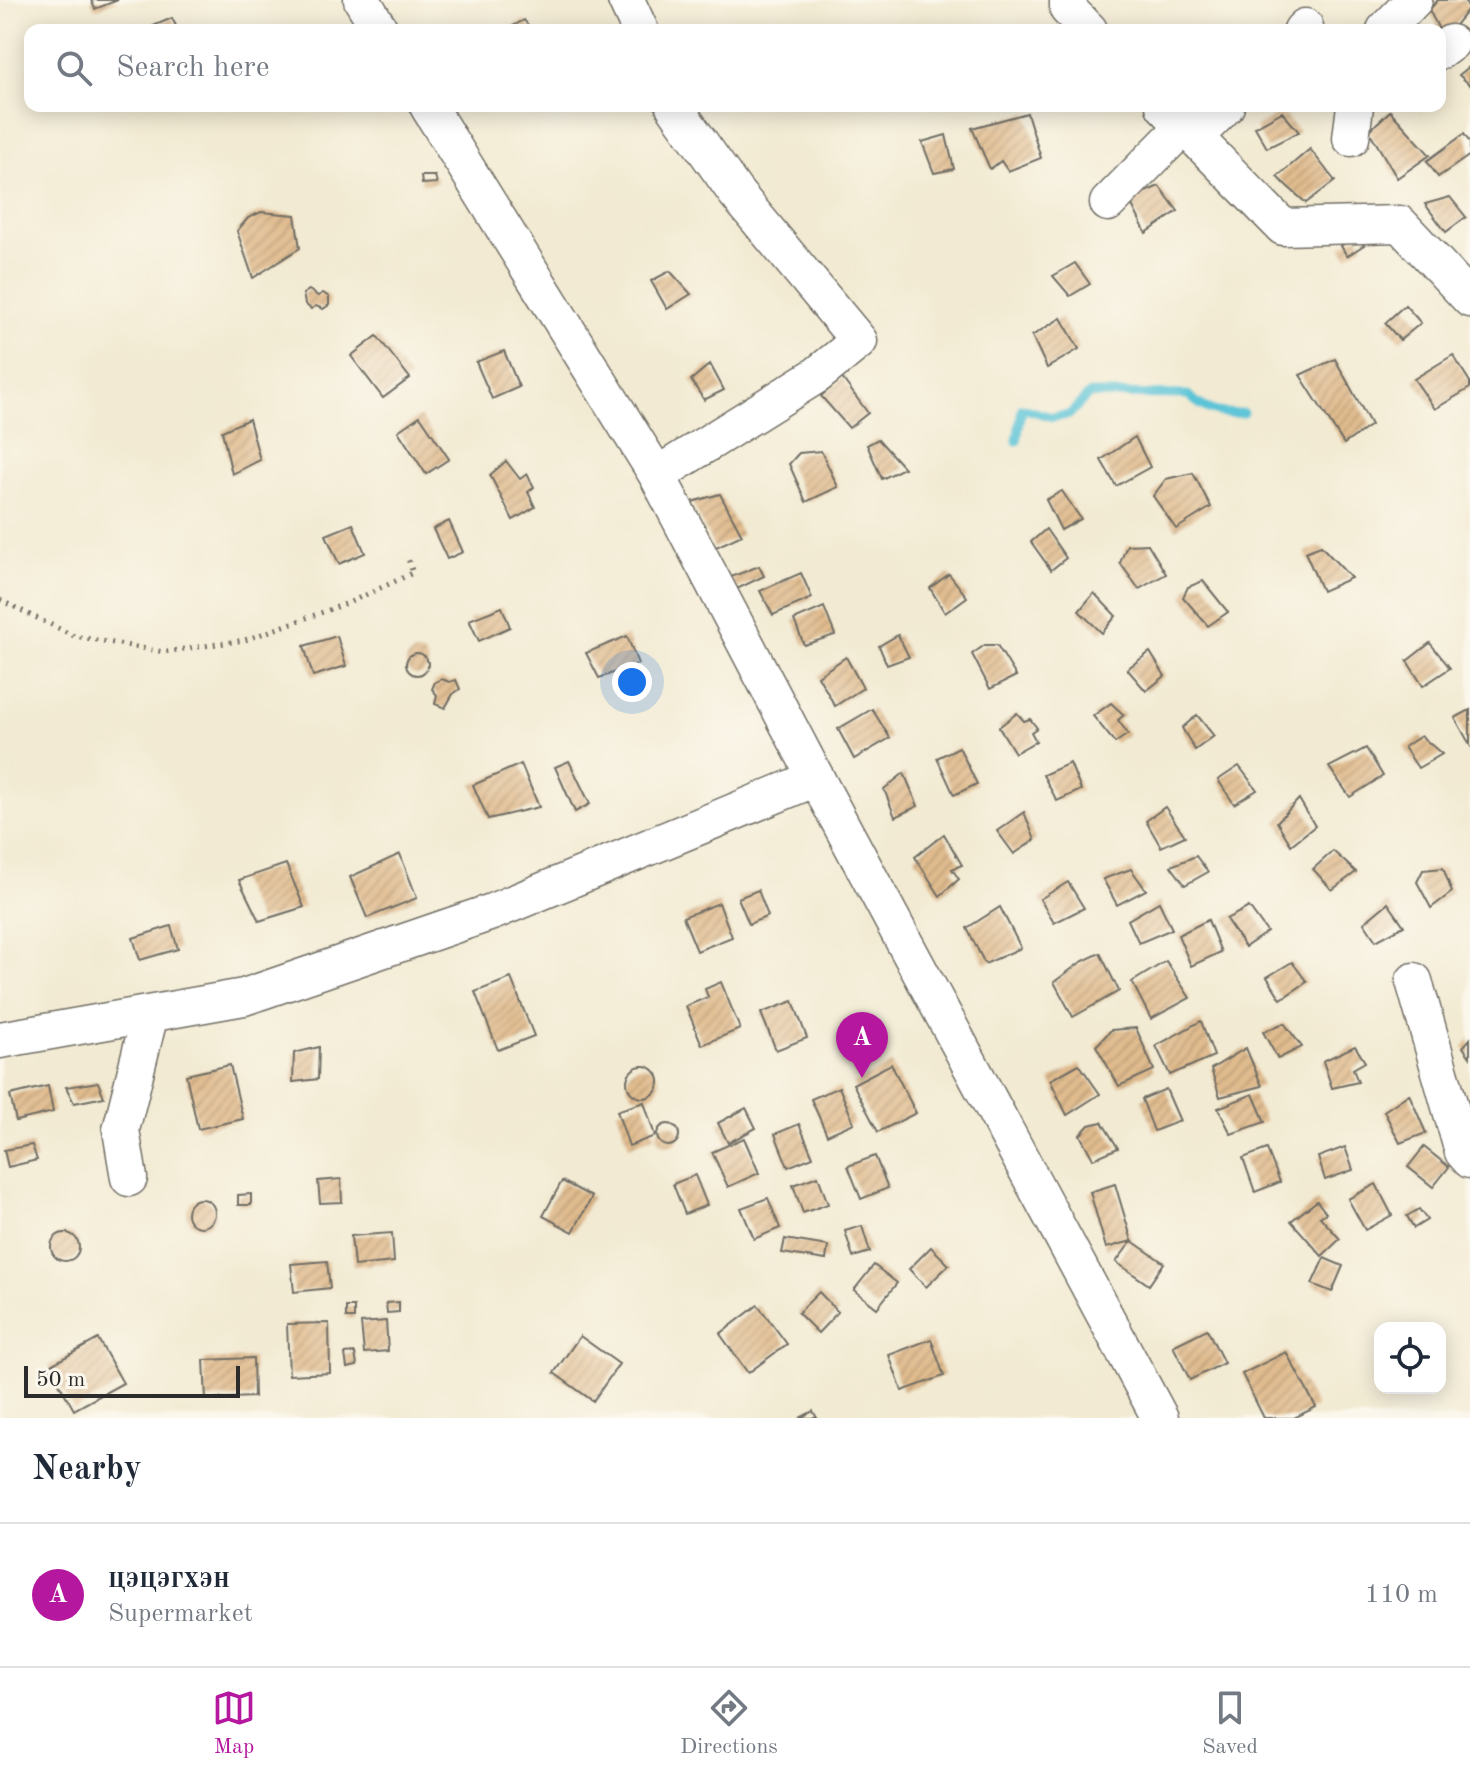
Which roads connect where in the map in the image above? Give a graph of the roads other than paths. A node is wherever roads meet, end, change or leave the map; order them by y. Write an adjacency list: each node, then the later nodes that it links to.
1 (362, 0): 5 (street)
2 (626, 0): 6 (street)
3 (1068, 0): 7 (street)
4 (1414, 0): 8 (street)
5 (376, 24)
6 (637, 24)
7 (1083, 24)
8 (1391, 24)
9 (432, 112): 15 (street)
10 (678, 112): 15 (street)
11 (1210, 112): 12 (street)
12 (1181, 123): 13 (street); 14 (street)
13 (1108, 203)
14 (1470, 299)
15 (657, 475): 16 (street)
16 (816, 778): 18 (street); 22 (street)
17 (1414, 981): 20 (street)
18 (150, 1014): 19 (street); 21 (street)
19 (0, 1040)
20 (1470, 1160)
21 (129, 1178)
22 (1160, 1418)

